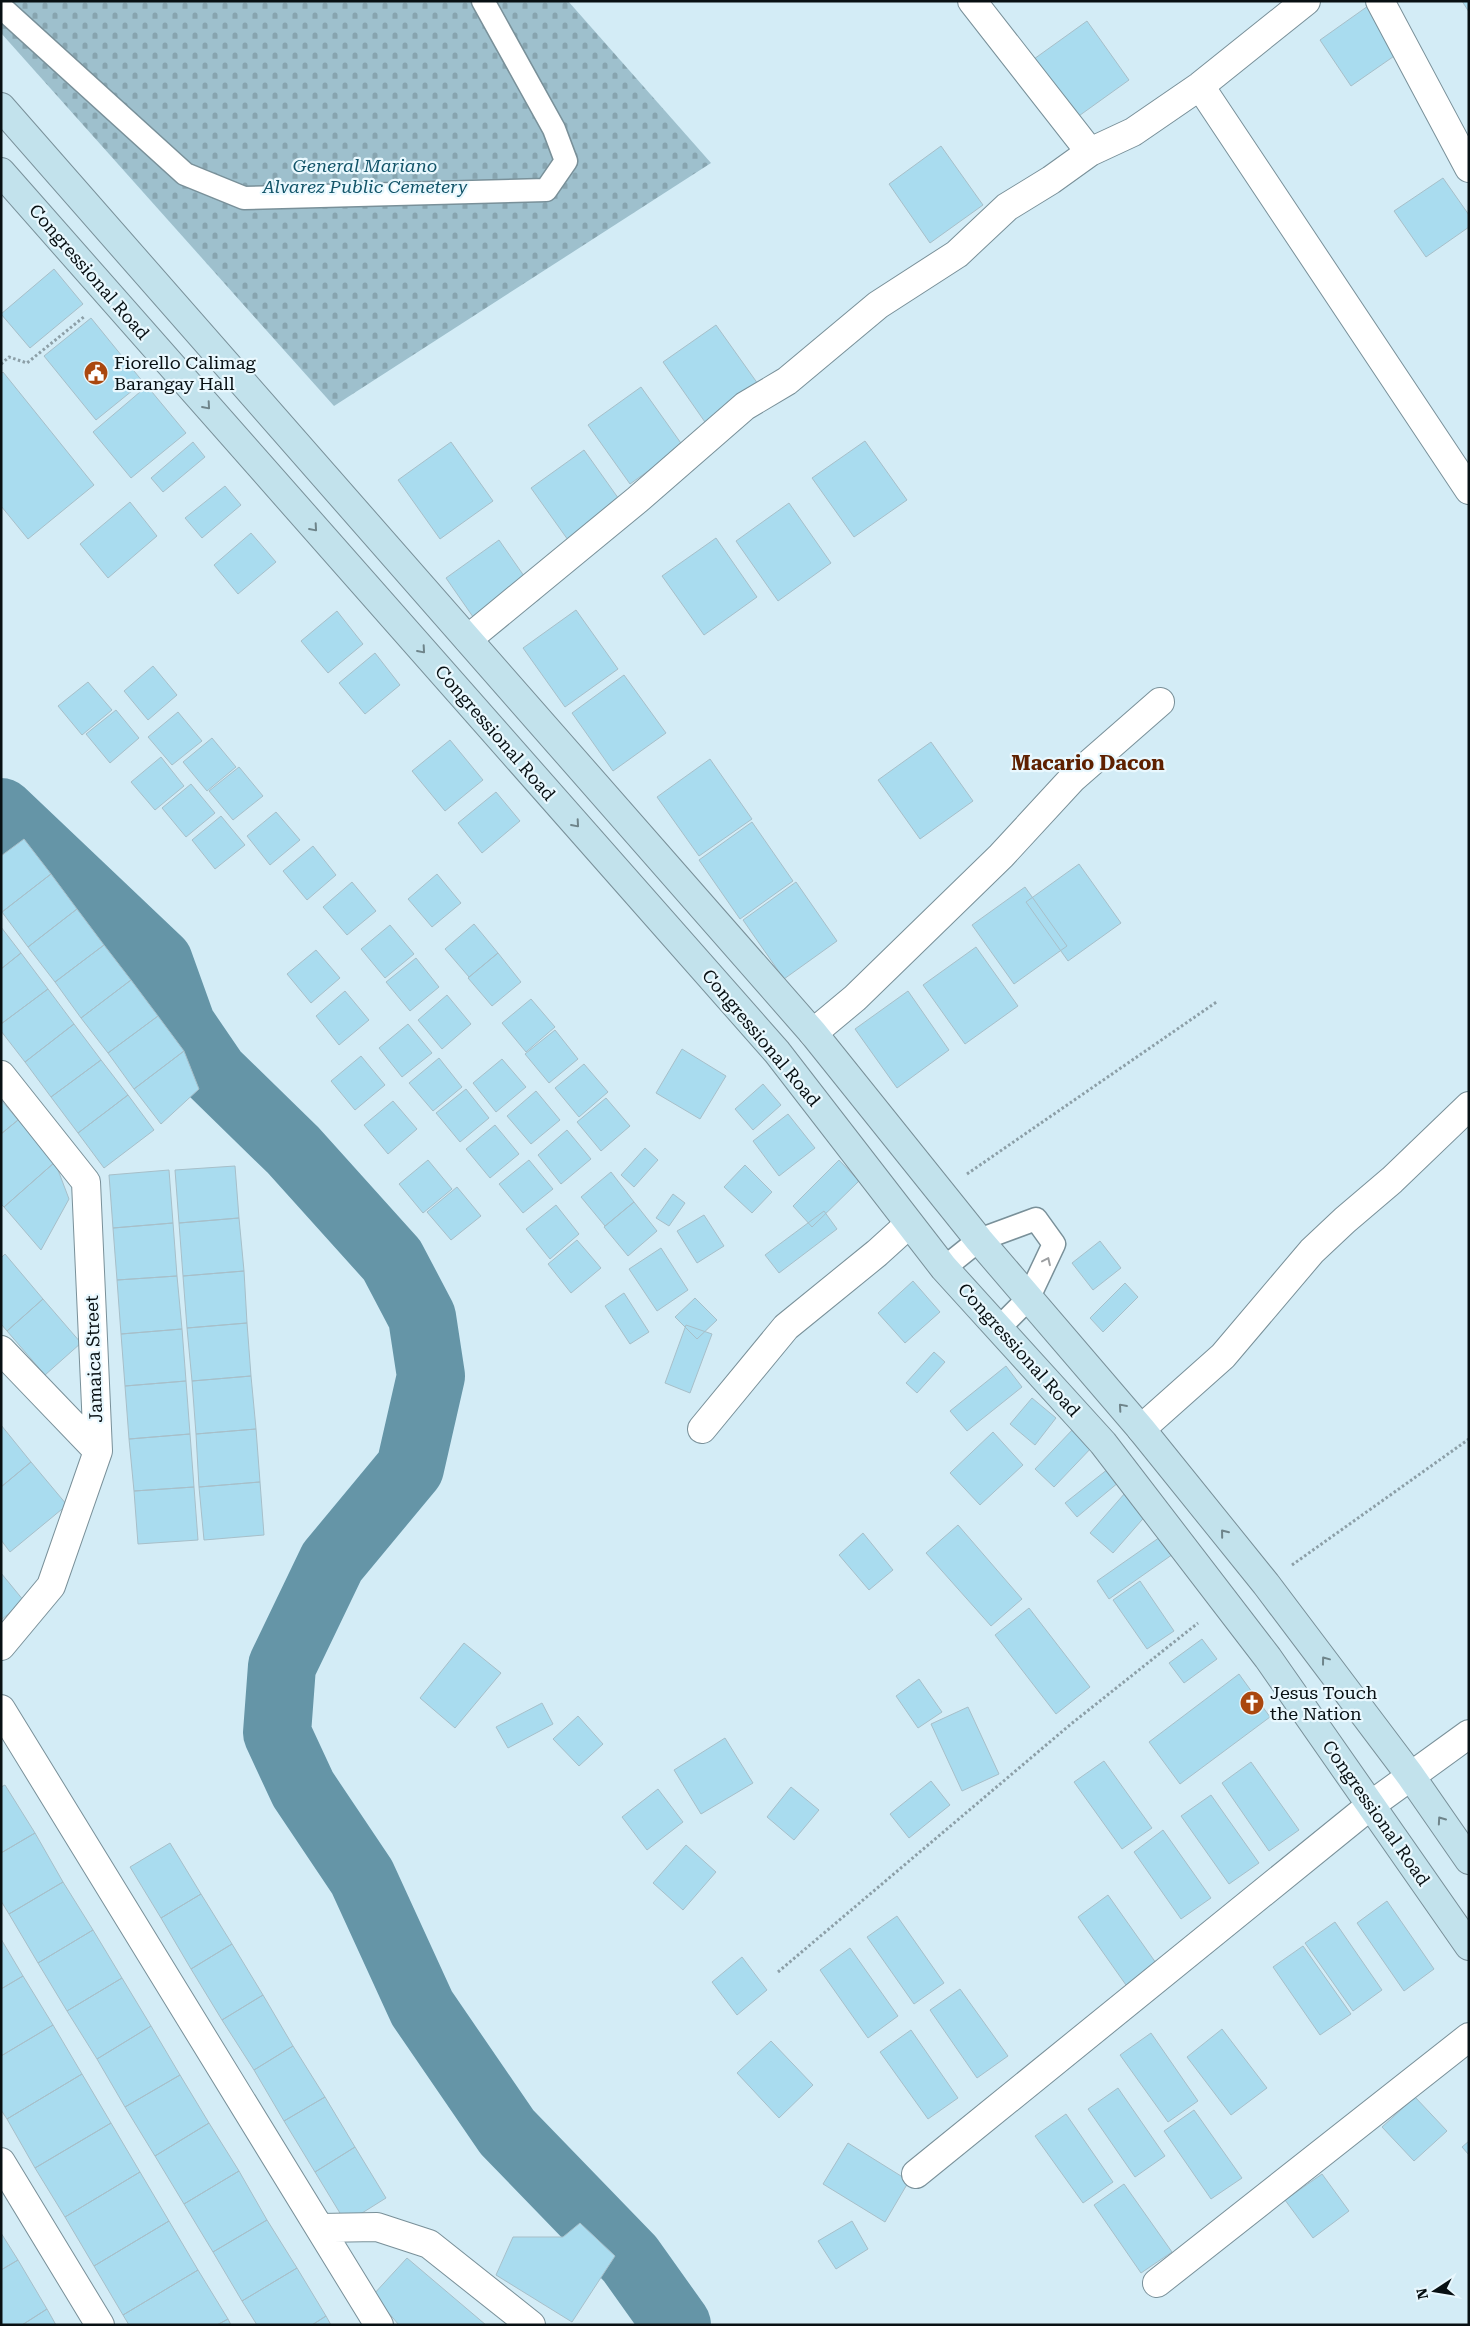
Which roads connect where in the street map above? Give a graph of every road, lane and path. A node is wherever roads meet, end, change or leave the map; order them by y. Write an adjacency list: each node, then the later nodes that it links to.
1 (483, 1): 5 (lane)
2 (972, 1): 8 (street)
3 (1306, 1): 6 (street)
4 (1380, 1): 9 (street)
5 (1, 7)
6 (1200, 86): 8 (street); 13 (street)
7 (1, 107): 14 (main road)
8 (1090, 152): 14 (street)
9 (1469, 168)
10 (1, 172): 21 (main road, Congressional Road, one-way to 21)
11 (86, 315): 12 (path)
12 (1, 364)
13 (1469, 490)
14 (468, 639): 17 (main road)
15 (1160, 702): 17 (street)
16 (1218, 1001): 20 (path)
17 (813, 1034): 20 (main road)
18 (1, 1075): 30 (street, Jamaica Street)
19 (1469, 1106): 28 (street)
20 (942, 1192): 22 (main road)
21 (909, 1224): 23 (main road, Congressional Road); 27 (street)
22 (979, 1240): 23 (lane); 24 (main road); 24 (lane, one-way to 22)
23 (944, 1268): 25 (main road, Congressional Road)
24 (1028, 1299): 25 (lane); 28 (main road, one-way to 24)
25 (999, 1328): 32 (main road, Congressional Road)
26 (1, 1350): 30 (street)
27 (702, 1429)
28 (1141, 1429): 31 (main road, one-way to 28)
29 (1469, 1439): 31 (path)
30 (98, 1451): 33 (street, Jamaica Street)
31 (1266, 1584): 36 (main road, one-way to 31)
32 (1226, 1600): 37 (main road, Congressional Road); 40 (path)
33 (1, 1646)
34 (1, 1709): 44 (street)
35 (1469, 1734): 36 (street)
36 (1410, 1775): 37 (street); 38 (main road, one-way to 36)
37 (1371, 1805): 39 (main road, Congressional Road); 43 (street)
38 (1469, 1860)
39 (1469, 1946)
40 (778, 1972)
41 (1469, 2037): 45 (street)
42 (1, 2162): 47 (street)
43 (916, 2174)
44 (320, 2228): 46 (street); 48 (street)
45 (1157, 2283)
46 (526, 2321)
47 (100, 2325)
48 (379, 2325)

